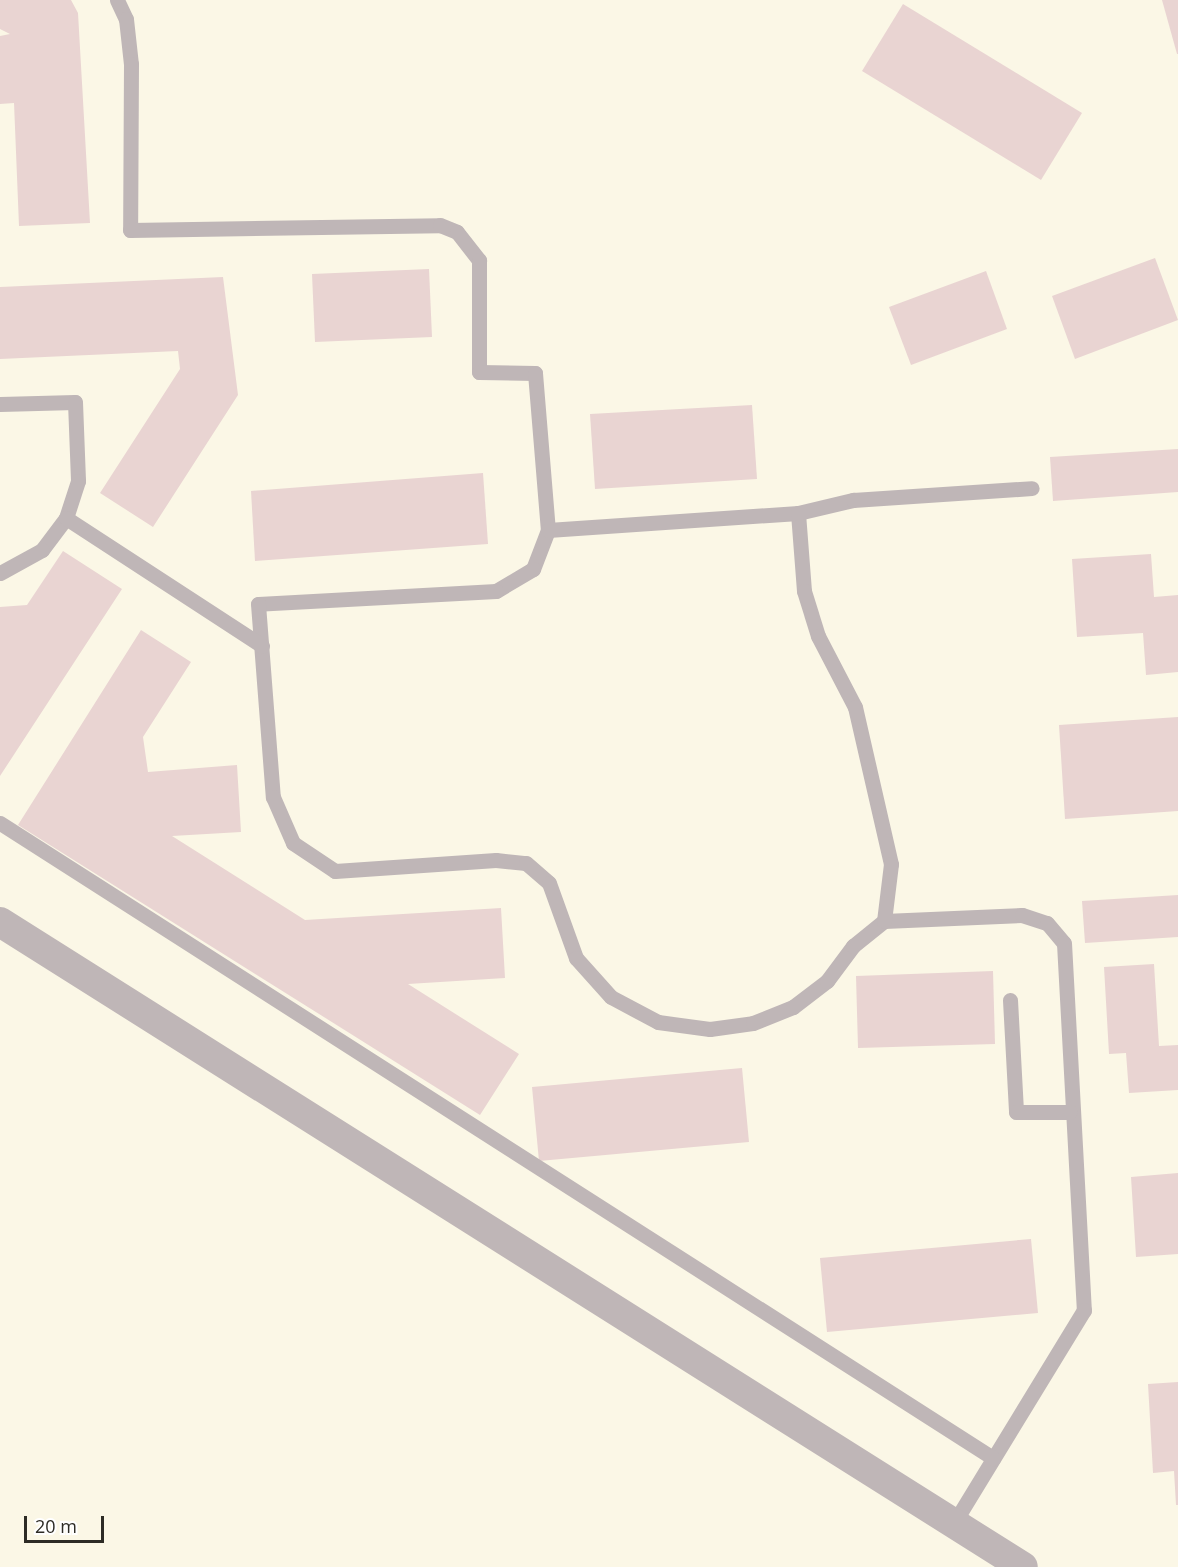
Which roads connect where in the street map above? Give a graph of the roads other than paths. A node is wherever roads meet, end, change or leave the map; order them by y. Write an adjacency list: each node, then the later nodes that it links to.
1 (117, 0): 6 (lane)
2 (0, 404): 5 (lane)
3 (1032, 488): 4 (lane)
4 (798, 513): 6 (lane); 10 (lane)
5 (66, 518): 7 (lane); 8 (lane)
6 (548, 530): 8 (lane)
7 (0, 573)
8 (262, 646): 10 (lane)
9 (0, 823): 14 (lane)
10 (884, 921): 13 (lane)
11 (0, 922): 15 (street)
12 (1010, 1000): 13 (lane)
13 (1070, 1112): 14 (lane)
14 (993, 1458): 15 (lane)
15 (952, 1526): 16 (street)
16 (1023, 1567)

